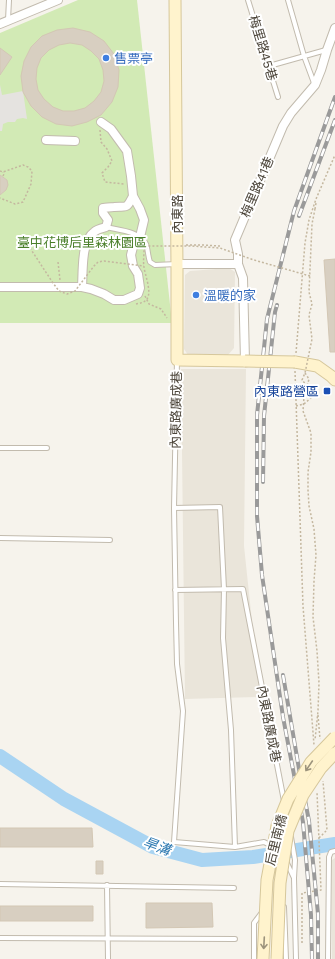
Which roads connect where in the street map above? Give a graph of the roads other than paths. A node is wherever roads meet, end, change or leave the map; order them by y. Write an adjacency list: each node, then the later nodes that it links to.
1 (9, 0): 6 (lane)
2 (58, 0): 6 (street)
3 (175, 0): 20 (street, 內東路)
4 (248, 0): 11 (lane, 梅里路45巷)
5 (288, 0): 10 (lane)
6 (8, 20): 7 (street)
7 (0, 24)
8 (335, 28): 9 (street, 梅里路41巷)
9 (327, 50): 10 (lane); 12 (street, 梅里路41巷)
10 (304, 56): 11 (lane); 12 (lane)
11 (269, 66): 13 (lane, 梅里路45巷)
12 (315, 85): 21 (street, 梅里路41巷)
13 (278, 97)
14 (101, 122): 17 (street)
15 (46, 140): 16 (street)
16 (75, 141)
17 (133, 196): 18 (street); 19 (street)
18 (106, 227): 19 (lane); 23 (street)
19 (140, 237): 20 (lane); 23 (street)
20 (177, 264): 21 (street); 24 (street, 內東路)
21 (238, 264): 25 (street, 梅里路41巷)
22 (0, 287): 23 (street)
23 (82, 287)
24 (177, 360): 25 (street); 29 (lane, 內東路廣成巷)
25 (245, 361): 26 (street, bridge)
26 (335, 380)
27 (0, 448): 28 (lane)
28 (47, 448)
29 (174, 508): 32 (lane); 33 (lane, 內東路廣成巷)
30 (0, 538): 31 (lane)
31 (110, 540)
32 (224, 589): 33 (lane, 內東路廣成巷); 36 (lane); 39 (lane, 內東路廣成巷)
33 (175, 590): 36 (lane)
34 (335, 737): 57 (street, 后里南橋, one-way to 57, bridge)
35 (335, 753): 58 (street, 后里南橋, bridge)
36 (235, 847): 38 (lane, bridge)
37 (335, 851): 50 (lane)
38 (288, 865): 39 (lane); 40 (lane)
39 (294, 878): 60 (lane)
40 (284, 882): 44 (lane); 49 (lane)
41 (0, 884): 42 (lane)
42 (107, 885): 43 (lane); 53 (lane)
43 (234, 888)
44 (276, 893)
45 (272, 898): 46 (lane)
46 (264, 910): 47 (lane); 56 (lane)
47 (270, 910)
48 (276, 910): 49 (lane)
49 (285, 921): 59 (lane)
50 (328, 926): 51 (lane); 61 (lane)
51 (335, 927)
52 (0, 938): 53 (lane)
53 (108, 938): 54 (lane); 55 (lane)
54 (235, 939)
55 (108, 959)
56 (254, 959)
57 (263, 959)
58 (277, 959)
59 (286, 959)
60 (296, 959)
61 (328, 959)

